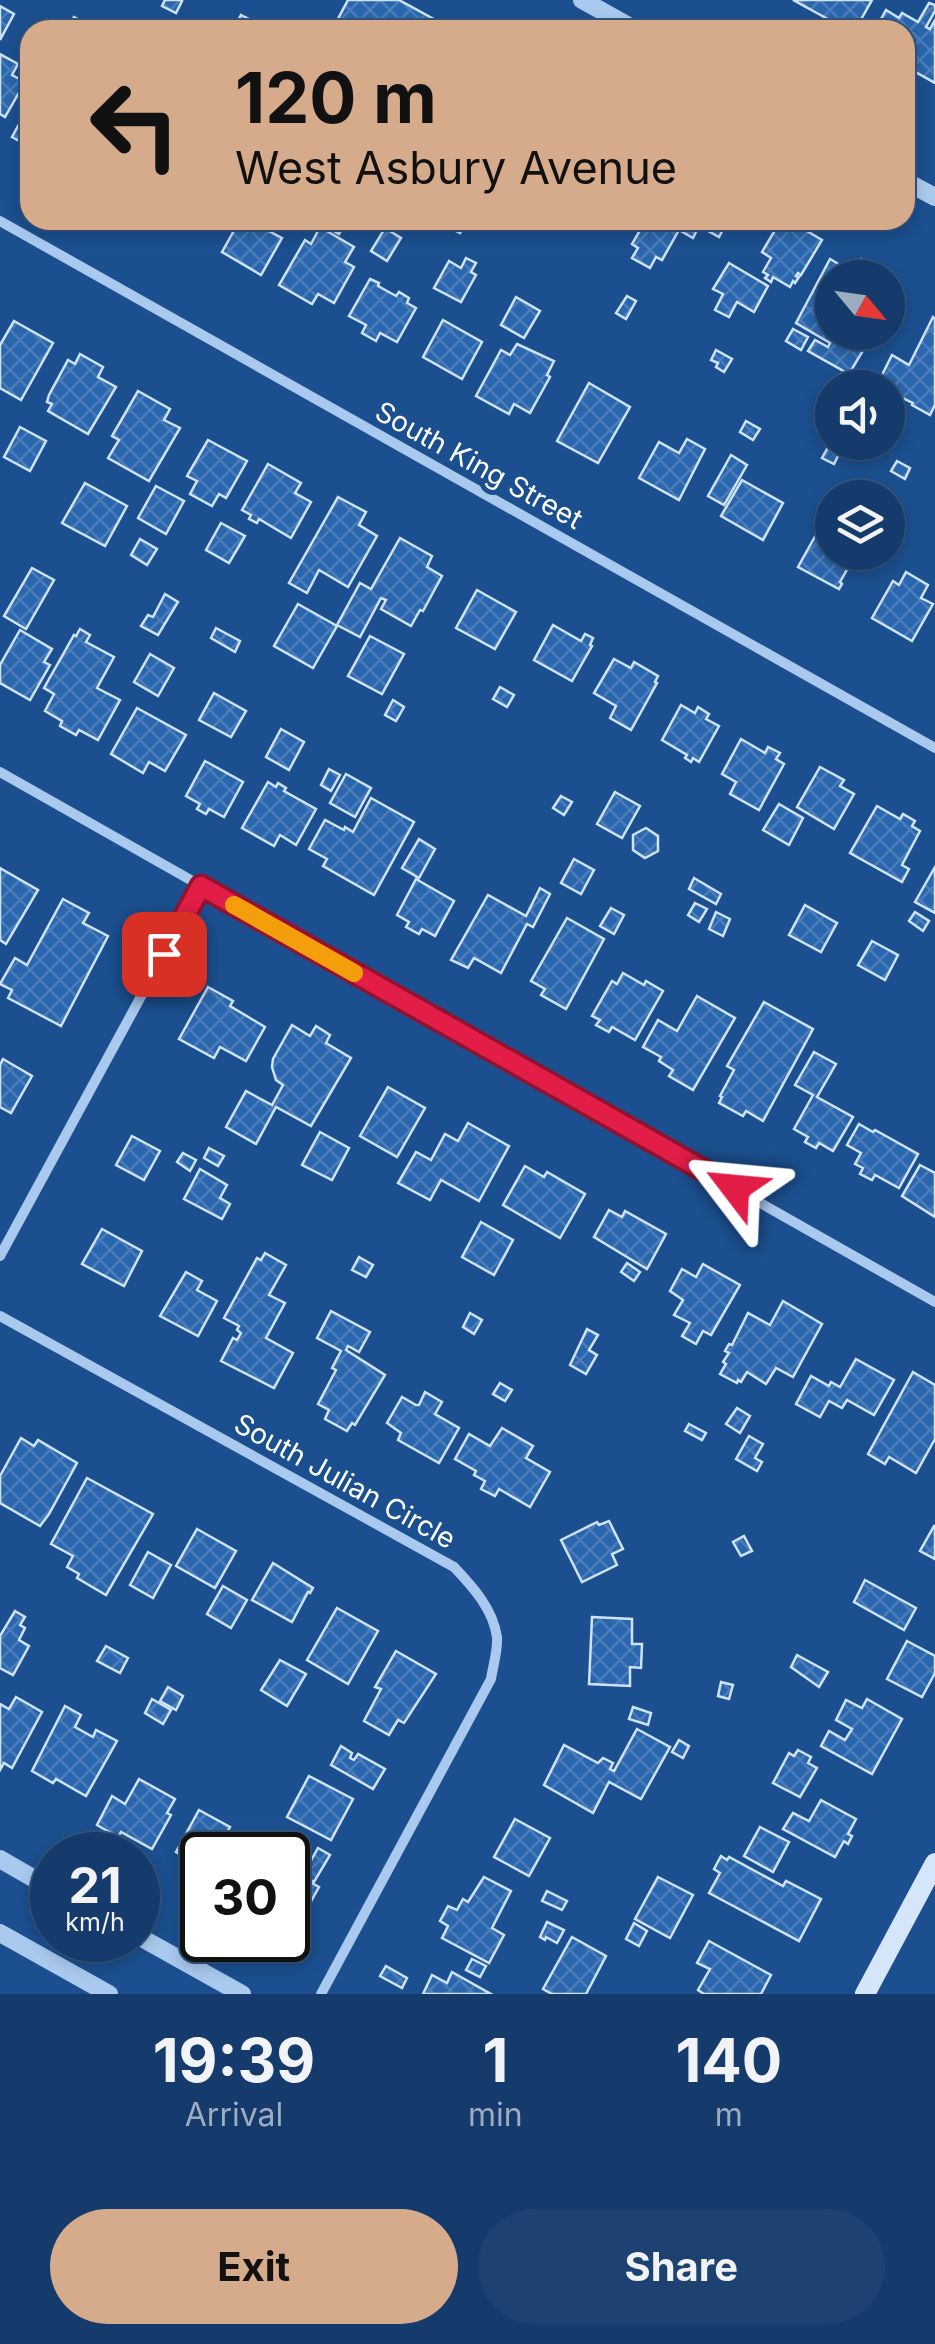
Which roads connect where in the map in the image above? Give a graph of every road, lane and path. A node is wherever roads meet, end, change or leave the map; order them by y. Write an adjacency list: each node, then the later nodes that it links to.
1 (582, 0): 2 (street)
2 (618, 20)
3 (0, 221): 4 (street, South King Street)
4 (935, 748)
5 (0, 772): 6 (street)
6 (201, 886): 7 (street); 8 (street)
7 (0, 1256)
8 (935, 1302)
9 (0, 1316): 17 (street, South Julian Circle)
10 (0, 1860): 12 (street)
11 (935, 1862): 18 (main road)
12 (30, 1877)
13 (0, 1933): 15 (street)
14 (160, 1948): 16 (street)
15 (109, 1994)
16 (242, 1994)
17 (321, 1994)
18 (865, 1994)

